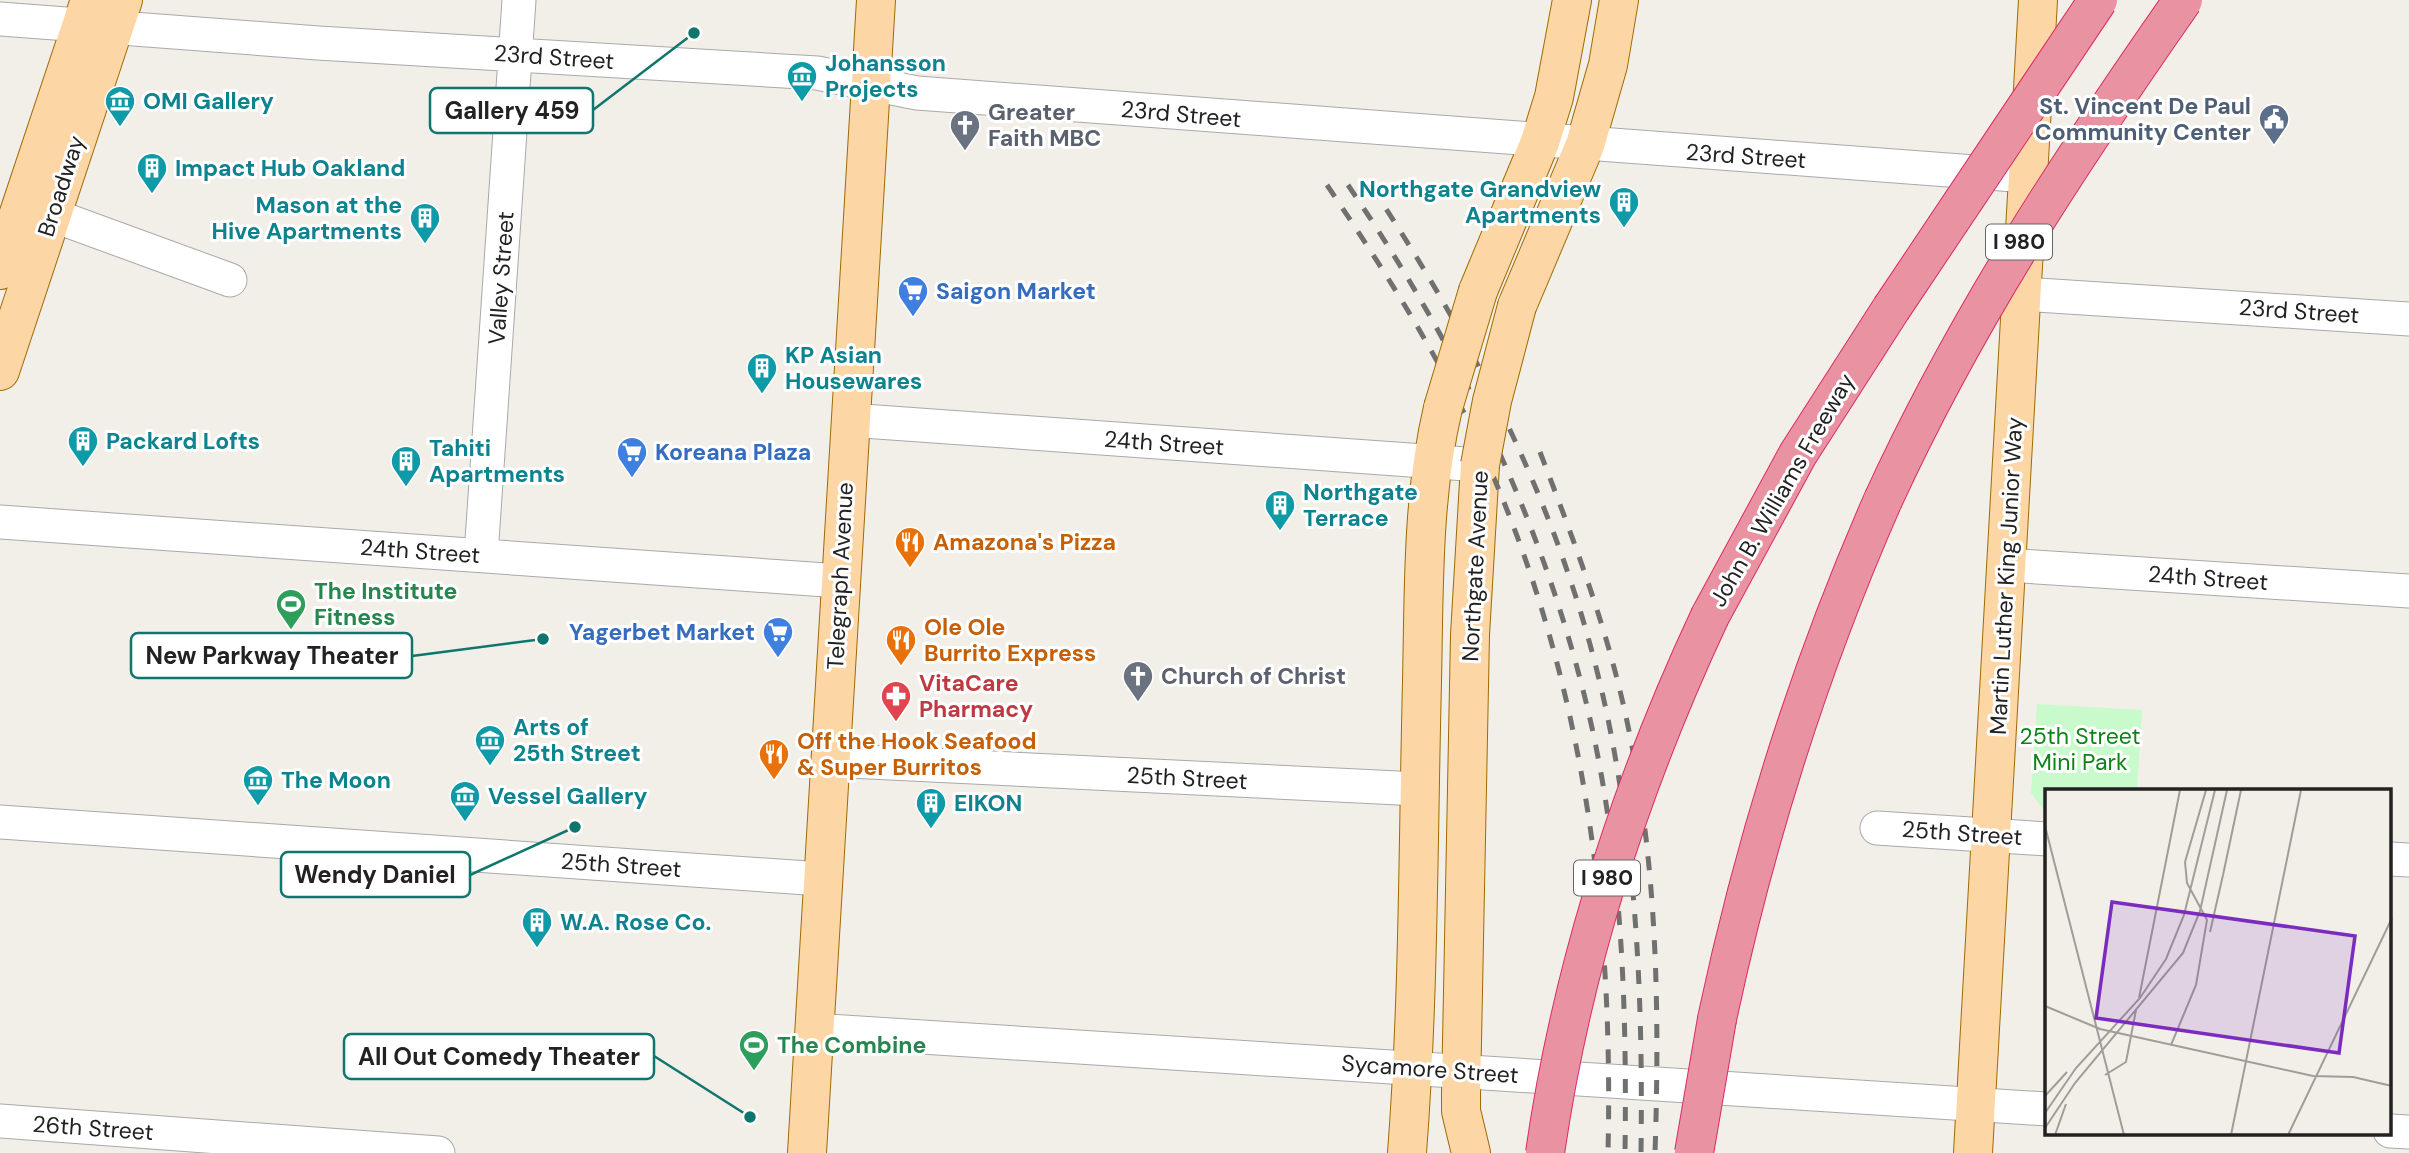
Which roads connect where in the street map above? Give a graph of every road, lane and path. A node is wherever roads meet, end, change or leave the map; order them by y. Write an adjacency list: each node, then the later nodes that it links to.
1 (519, 0): 10 (street, Valley Street)
2 (876, 0): 11 (main road, Telegraph Avenue)
3 (1572, 0): 12 (main road, Northgate Avenue)
4 (1619, 0): 13 (main road, Northgate Avenue)
5 (2038, 0): 14 (main road, Martin Luther King Junior Way)
6 (2098, 0): 46 (highway, John B. Williams Freeway / I 980, bridge)
7 (2183, 0): 47 (highway, I 980, bridge)
8 (102, 13): 9 (street, 23rd Street); 10 (street, 23rd Street); 15 (main road, Broadway); 16 (main road, Broadway)
9 (0, 19)
10 (516, 54): 11 (street, 23rd Street); 25 (street, Valley Street)
11 (872, 83): 12 (street, 23rd Street); 21 (main road, Telegraph Avenue)
12 (1540, 142): 13 (street, 23rd Street); 22 (main road, Northgate Avenue, bridge)
13 (1585, 145): 14 (street, 23rd Street); 23 (main road, Northgate Avenue, bridge)
14 (2028, 176): 18 (main road, Martin Luther King Junior Way)
15 (52, 215): 17 (street); 20 (main road, Broadway)
16 (0, 270)
17 (230, 280)
18 (2022, 294): 19 (street, 23rd Street); 26 (main road, Martin Luther King Junior Way)
19 (2409, 319)
20 (0, 372)
21 (849, 420): 22 (street, 24th Street); 27 (main road, Telegraph Avenue)
22 (1431, 462): 23 (street, 24th Street); 30 (main road, Northgate Avenue)
23 (1479, 465): 38 (main road, Northgate Avenue)
24 (0, 522): 25 (street, 24th Street)
25 (481, 555): 27 (street, 24th Street)
26 (2006, 565): 28 (street, 24th Street); 33 (main road, Martin Luther King Junior Way)
27 (840, 581): 29 (main road, Telegraph Avenue)
28 (2409, 591)
29 (829, 760): 30 (street, 25th Street); 35 (main road, Telegraph Avenue)
30 (1419, 789): 37 (main road, Northgate Avenue)
31 (0, 822): 35 (street, 25th Street)
32 (1877, 828): 33 (street, 25th Street)
33 (1991, 835): 34 (street, 25th Street); 39 (main road, Martin Luther King Junior Way)
34 (2045, 839)
35 (822, 879): 36 (main road, Telegraph Avenue)
36 (813, 1030): 37 (street, Sycamore Street); 43 (main road, Telegraph Avenue)
37 (1414, 1068): 38 (street, Sycamore Street); 44 (main road, Northgate Avenue)
38 (1462, 1072): 39 (street, Sycamore Street); 45 (main road, Northgate Avenue)
39 (1975, 1104): 40 (street, Sycamore Street); 48 (main road, Martin Luther King Junior Way)
40 (2045, 1109)
41 (0, 1122): 42 (street, 26th Street)
42 (438, 1153)
43 (807, 1153)
44 (1407, 1153)
45 (1471, 1153)
46 (1545, 1153)
47 (1694, 1153)
48 (1973, 1153)

